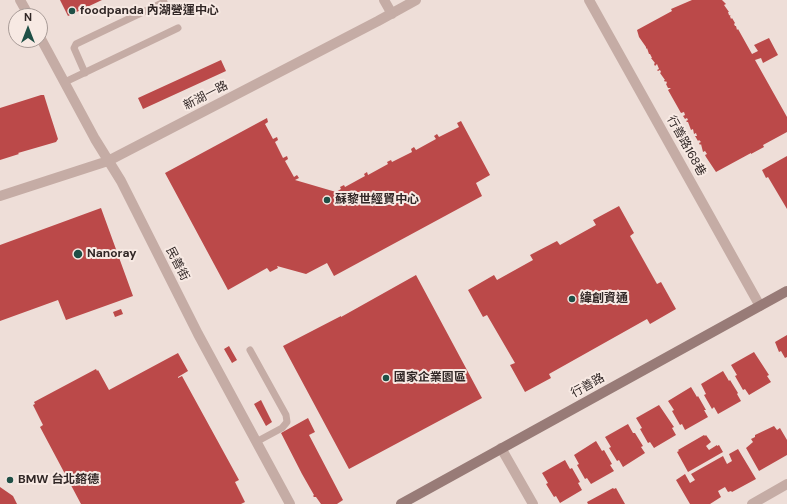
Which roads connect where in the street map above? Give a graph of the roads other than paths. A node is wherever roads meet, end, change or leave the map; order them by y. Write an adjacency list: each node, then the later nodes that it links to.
1 (384, 0): 5 (street)
2 (416, 0): 5 (street, 新湖一路)
3 (589, 0): 13 (street, 行善路168巷)
4 (164, 2): 8 (lane)
5 (392, 14): 10 (street, 新湖一路)
6 (178, 28): 8 (lane)
7 (46, 48): 9 (street, 民善街)
8 (85, 73): 9 (lane)
9 (64, 82): 10 (street, 民善街)
10 (108, 160): 11 (street, 新湖一路); 15 (street, 民善街)
11 (0, 196)
12 (787, 291): 13 (street, 行善路)
13 (760, 306): 16 (street, 行善路)
14 (250, 350): 15 (lane)
15 (256, 442): 18 (street, 民善街)
16 (501, 448): 19 (street, 行善路); 20 (street)
17 (787, 484): 21 (street)
18 (290, 504)
19 (401, 504)
20 (533, 504)
21 (752, 504)

